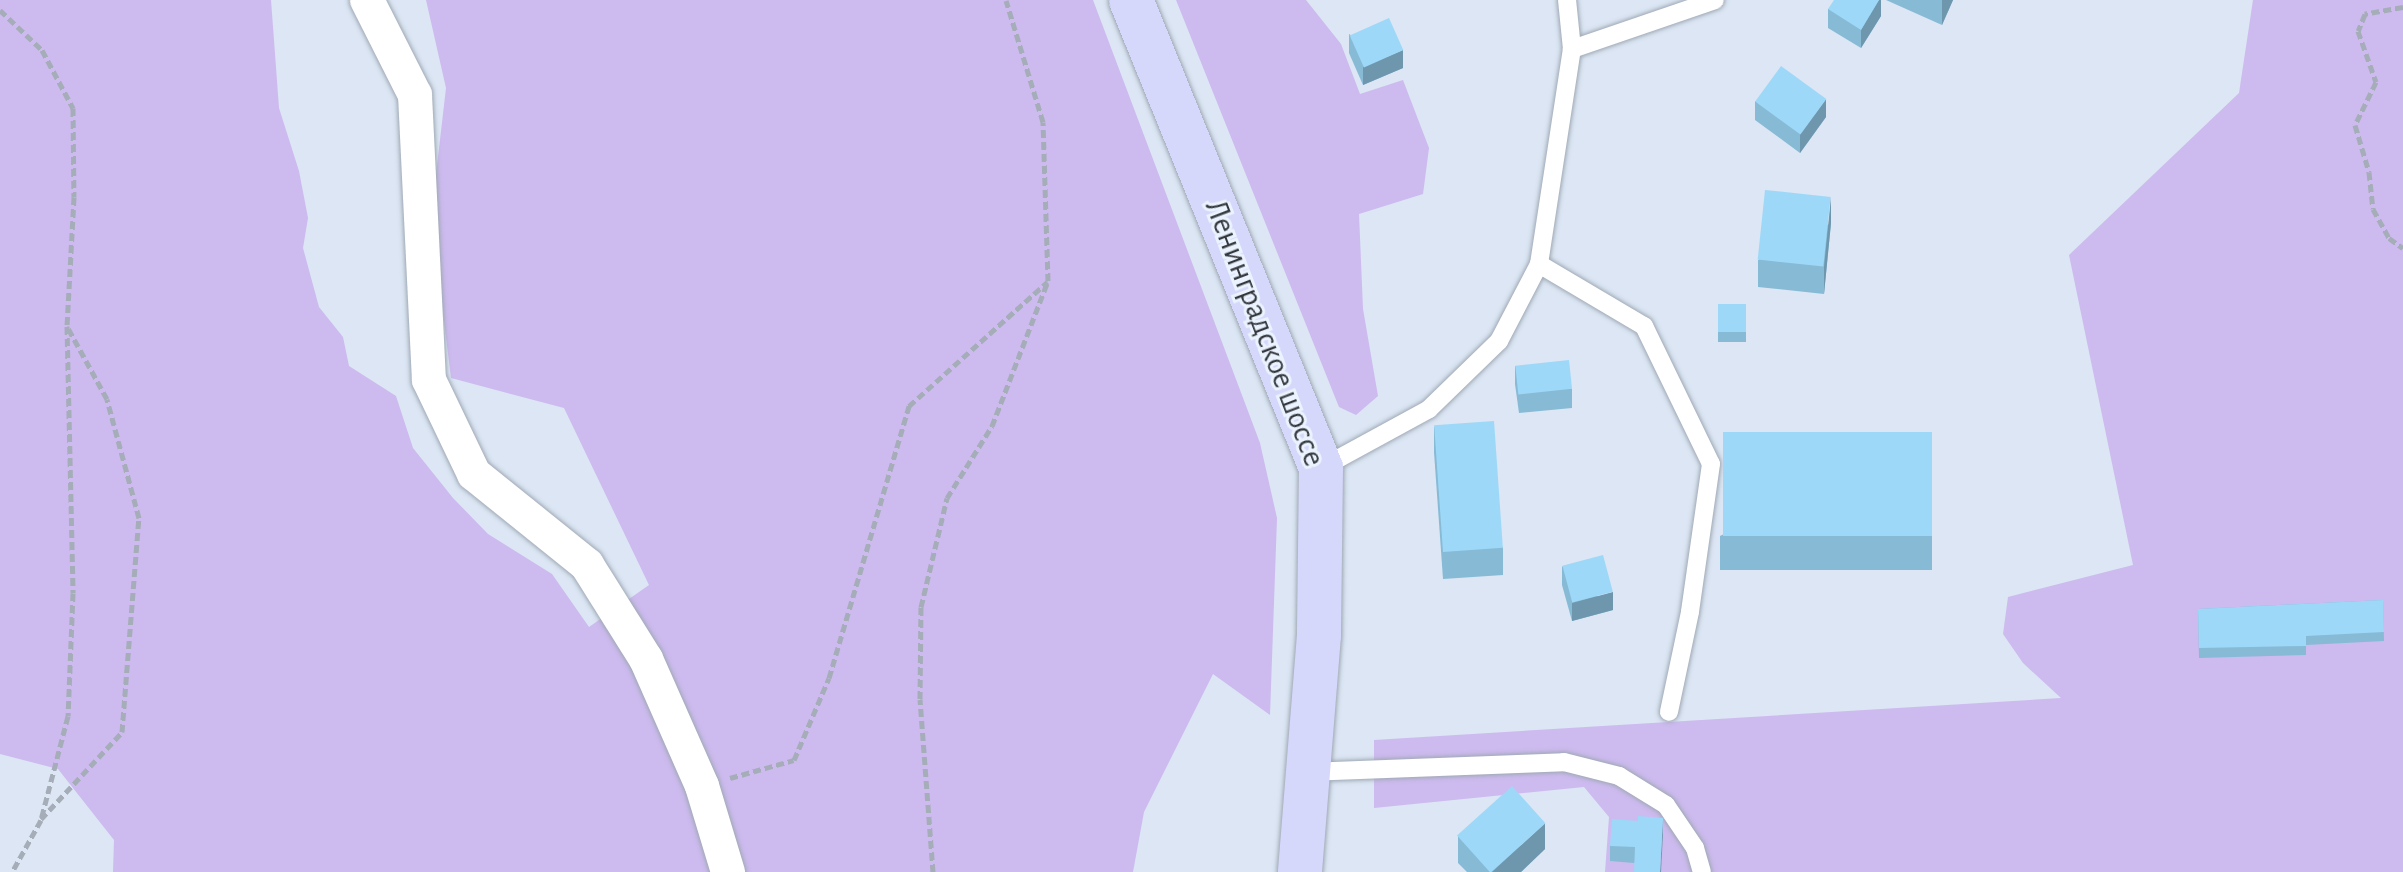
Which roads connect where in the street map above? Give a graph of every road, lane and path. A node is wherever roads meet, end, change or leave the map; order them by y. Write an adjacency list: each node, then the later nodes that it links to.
1 (367, 0): 16 (street)
2 (1006, 0): 11 (path)
3 (1131, 0): 13 (main road, Ленинградское шоссе)
4 (1567, 0): 8 (lane)
5 (1715, 0): 8 (lane)
6 (2403, 7): 9 (path)
7 (0, 10): 12 (path)
8 (1572, 49): 10 (lane)
9 (2403, 248)
10 (1539, 264): 13 (lane); 14 (lane)
11 (1048, 281): 16 (path); 20 (path)
12 (67, 326): 17 (path); 17 (path)
13 (1321, 468): 15 (main road, Ленинградское шоссе)
14 (1669, 712)
15 (1307, 772): 21 (main road, Ленинградское шоссе); 22 (lane)
16 (702, 786): 19 (street)
17 (41, 820): 18 (path)
18 (12, 872)
19 (728, 872)
20 (933, 872)
21 (1300, 872)
22 (1702, 872)

